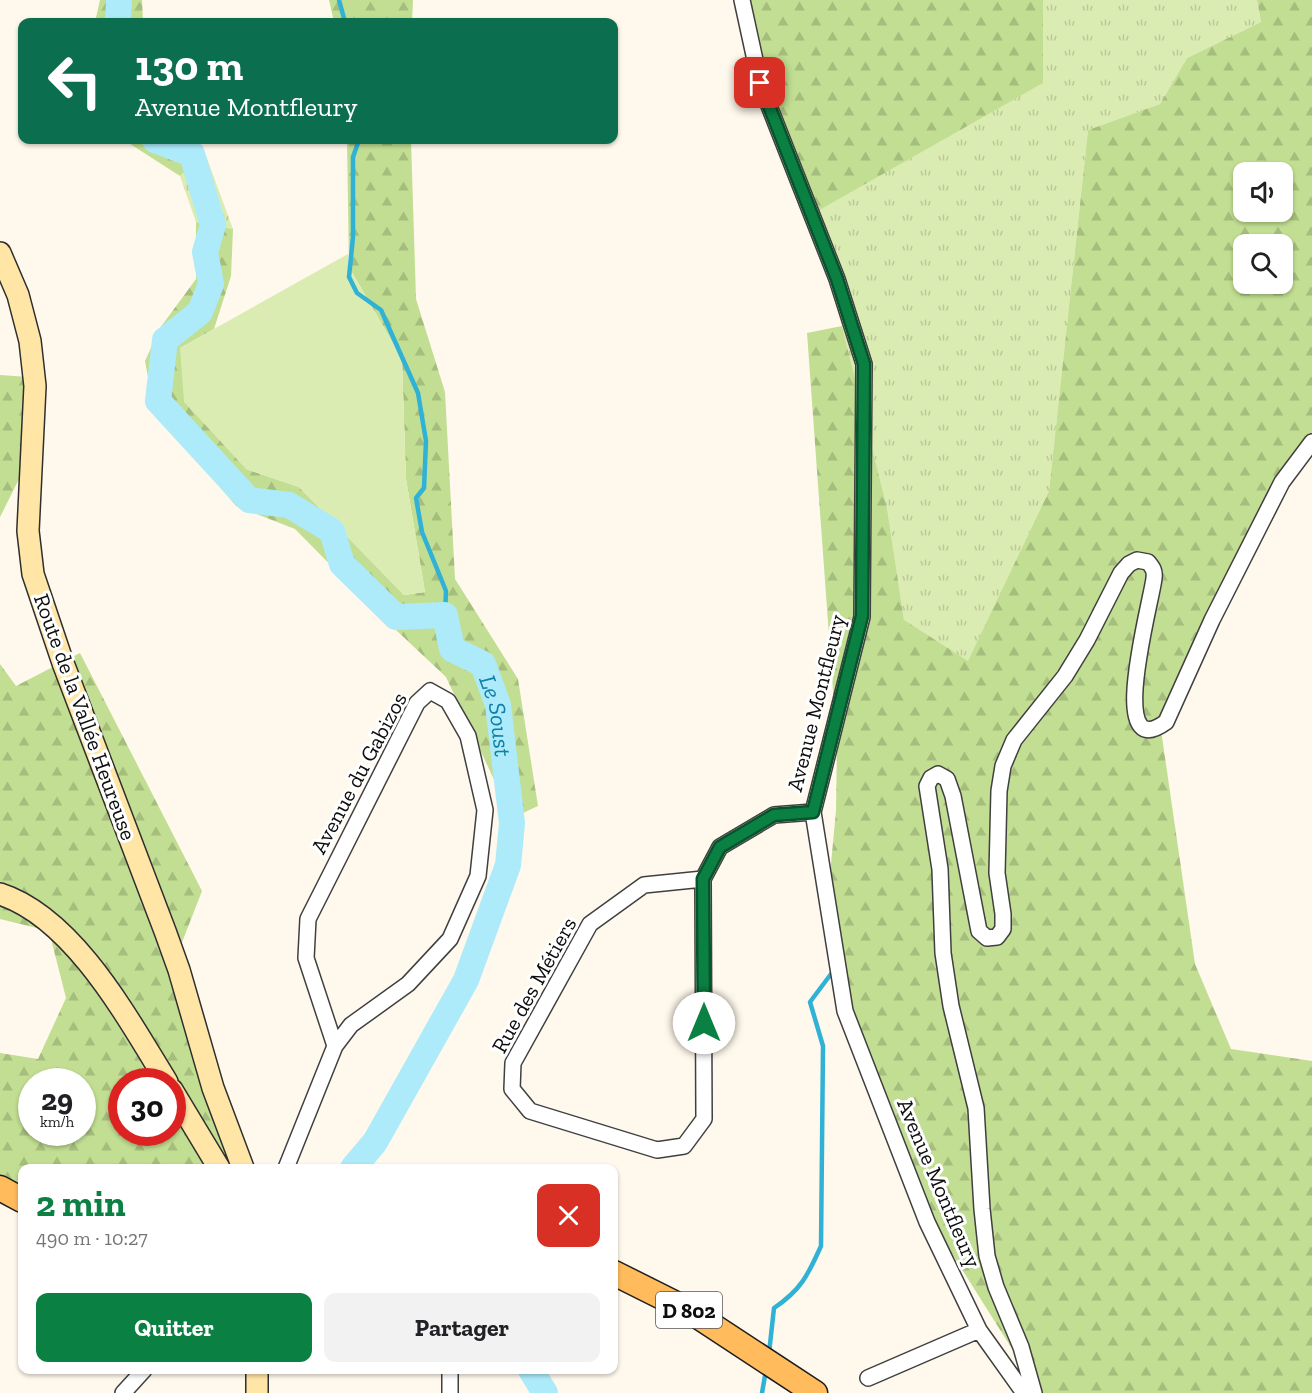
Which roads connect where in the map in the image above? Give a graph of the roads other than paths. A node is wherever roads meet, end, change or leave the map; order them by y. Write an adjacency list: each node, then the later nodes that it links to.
1 (742, 0): 4 (street, Avenue Montfleury)
2 (0, 253): 11 (street, Route de la Vallée Heureuse)
3 (1312, 442): 26 (street)
4 (813, 812): 5 (street, Rue des Métiers); 16 (street, Avenue Montfleury)
5 (703, 879): 5 (street, Rue des Métiers)
6 (0, 894): 8 (street)
7 (335, 1046): 7 (street, Avenue du Gabizos); 12 (street, Avenue du Gabizos)
8 (158, 1068)
9 (186, 1113): 10 (street)
10 (217, 1164)
11 (242, 1164)
12 (288, 1164)
13 (0, 1188): 14 (main road)
14 (18, 1198)
15 (618, 1275): 24 (main road, D 802)
16 (979, 1330): 20 (street); 25 (street, Avenue Montfleury)
17 (140, 1374): 21 (street)
18 (257, 1374): 22 (street)
19 (450, 1374): 23 (street)
20 (868, 1378)
21 (123, 1393)
22 (257, 1393)
23 (450, 1393)
24 (815, 1393)
25 (1024, 1393)
26 (1034, 1393)

